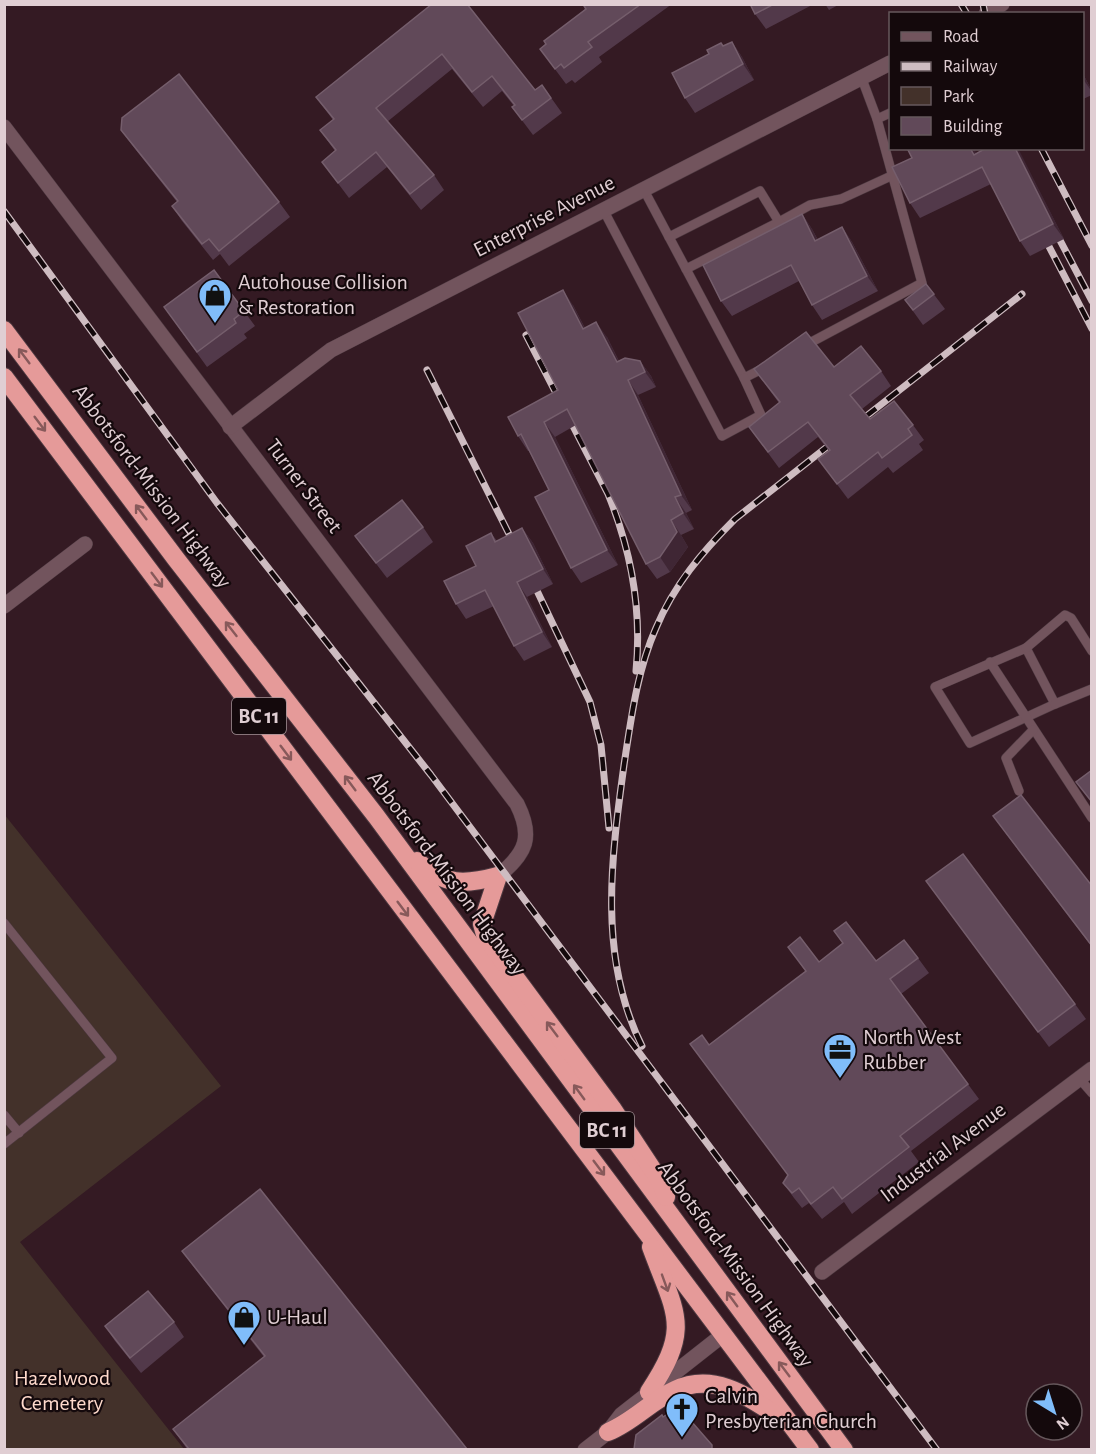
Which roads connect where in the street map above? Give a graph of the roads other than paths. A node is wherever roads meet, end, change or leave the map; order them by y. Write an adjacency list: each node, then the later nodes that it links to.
1 (1002, 4): 2 (street)
2 (989, 12)
3 (889, 64): 4 (street, Enterprise Avenue)
4 (862, 79): 6 (lane); 9 (street, Enterprise Avenue)
5 (889, 114): 6 (lane)
6 (877, 118): 8 (lane)
7 (4, 127): 19 (street, Turner Street)
8 (891, 176): 11 (lane); 15 (lane)
9 (644, 190): 10 (street, Enterprise Avenue); 12 (lane)
10 (604, 211): 18 (lane); 19 (street, Enterprise Avenue)
11 (779, 222): 12 (lane); 13 (lane)
12 (669, 237): 13 (lane)
13 (686, 269): 18 (lane)
14 (4, 330): 30 (highway, Abbotsford-Mission Highway / BC 11, one-way to 14)
15 (796, 350)
16 (775, 362): 18 (lane)
17 (4, 377): 40 (highway, BC 11, one-way to 40)
18 (744, 378)
19 (230, 427): 32 (street, Turner Street)
20 (85, 544): 21 (street)
21 (4, 606)
22 (1026, 648): 23 (lane); 24 (lane); 26 (lane)
23 (1092, 651)
24 (990, 662): 27 (lane); 27 (lane)
25 (1092, 689): 26 (lane)
26 (1055, 704): 27 (lane)
27 (1025, 717): 28 (lane)
28 (1033, 730): 29 (lane); 31 (lane)
29 (1019, 791)
30 (376, 816): 32 (highway); 39 (highway, Abbotsford-Mission Highway / BC 11, one-way to 30)
31 (1092, 818)
32 (498, 876): 39 (highway, one-way to 32)
33 (4, 923): 37 (lane)
34 (1085, 1074): 35 (lane); 41 (street, Industrial Avenue)
35 (1092, 1093)
36 (4, 1115): 37 (lane)
37 (19, 1133): 38 (lane)
38 (4, 1144)
39 (673, 1219): 43 (highway, Abbotsford-Mission Highway / BC 11, one-way to 39)
40 (645, 1228): 42 (highway, BC 11); 44 (highway, one-way to 44)
41 (822, 1272)
42 (724, 1334): 43 (highway); 44 (street); 45 (highway, BC 11)
43 (767, 1346): 49 (highway, Abbotsford-Mission Highway / BC 11, one-way to 43)
44 (649, 1392): 46 (street)
45 (792, 1425): 46 (highway); 48 (highway, BC 11)
46 (608, 1432): 47 (street)
47 (585, 1449)
48 (810, 1449)
49 (844, 1449)

